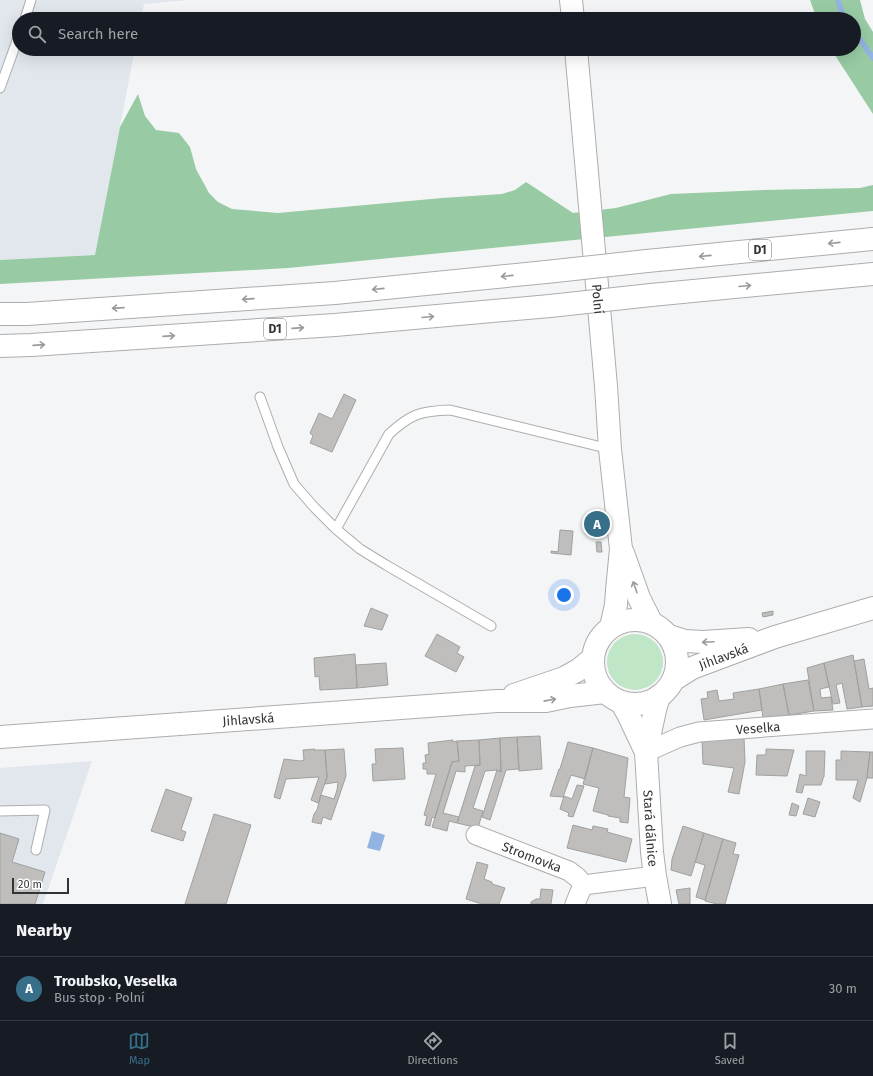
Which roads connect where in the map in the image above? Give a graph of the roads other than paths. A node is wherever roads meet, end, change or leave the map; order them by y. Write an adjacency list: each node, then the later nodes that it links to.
1 (31, 0): 3 (lane)
2 (572, 0): 4 (main road)
3 (27, 12)
4 (573, 12)
5 (12, 55): 7 (lane)
6 (577, 56): 13 (main road, Polní)
7 (0, 88)
8 (873, 239): 10 (main road, D1, one-way to 10, bridge)
9 (873, 274): 11 (main road, D1, one-way to 9, bridge)
10 (0, 314)
11 (0, 346)
12 (260, 397): 14 (lane)
13 (610, 449): 14 (lane); 15 (main road, Polní)
14 (336, 529): 18 (lane)
15 (621, 549): 17 (main road, Polní, one-way to 15); 19 (main road, Polní)
16 (873, 608): 21 (main road, Jihlavská)
17 (651, 622): 19 (main road); 20 (main road, Jihlavská)
18 (491, 626)
19 (611, 627): 22 (main road)
20 (669, 636): 21 (main road, Jihlavská, one-way to 20); 23 (main road, Jihlavská)
21 (775, 637): 23 (main road, Jihlavská)
22 (593, 658): 25 (main road); 26 (main road, Jihlavská)
23 (673, 680): 24 (main road, Jihlavská)
24 (659, 696): 25 (main road, Jihlavská); 29 (main road, Stará dálnice)
25 (613, 697): 26 (main road, Jihlavská, one-way to 25); 29 (main road, Stará dálnice)
26 (497, 701): 28 (main road, Jihlavská)
27 (873, 719): 29 (street, Veselka)
28 (0, 737)
29 (646, 752): 33 (main road, Stará dálnice)
30 (0, 811): 32 (lane)
31 (476, 835): 34 (street, Stromovka)
32 (36, 850)
33 (655, 876): 34 (street); 36 (main road, Stará dálnice)
34 (583, 885): 35 (street)
35 (575, 904)
36 (660, 904)

